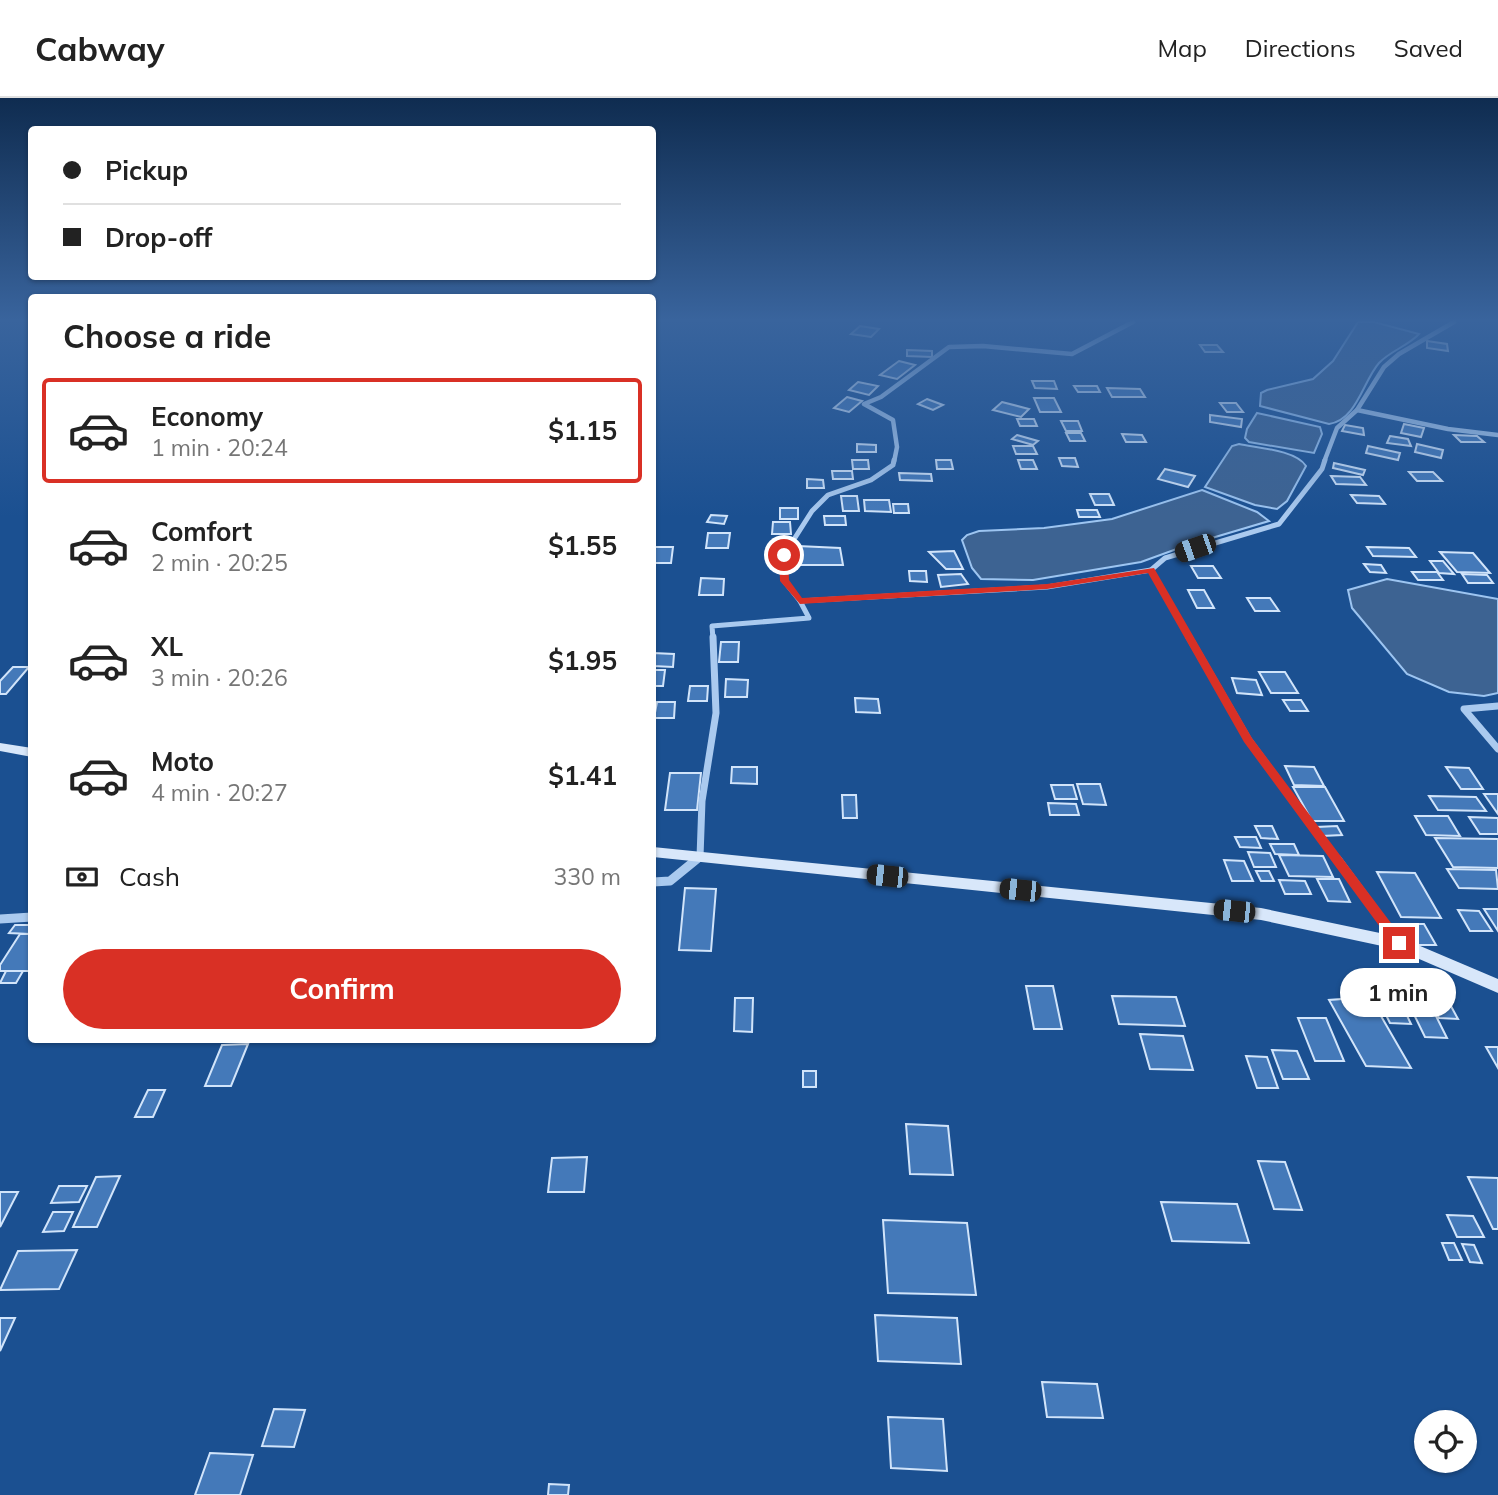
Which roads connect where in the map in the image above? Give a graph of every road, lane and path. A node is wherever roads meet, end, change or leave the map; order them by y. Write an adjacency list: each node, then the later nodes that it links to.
1 (894, 387): 6 (street)
2 (1371, 387): 3 (street)
3 (1357, 410): 4 (street); 5 (street)
4 (1498, 435)
5 (1151, 570): 6 (street); 16 (street)
6 (800, 601): 12 (street)
7 (1498, 706): 9 (street)
8 (0, 747): 10 (main road)
9 (1498, 749)
10 (28, 752)
11 (656, 852): 12 (main road)
12 (700, 857): 13 (street); 16 (main road)
13 (656, 882)
14 (28, 917): 15 (street)
15 (0, 919)
16 (1399, 943): 17 (main road)
17 (1498, 986)

